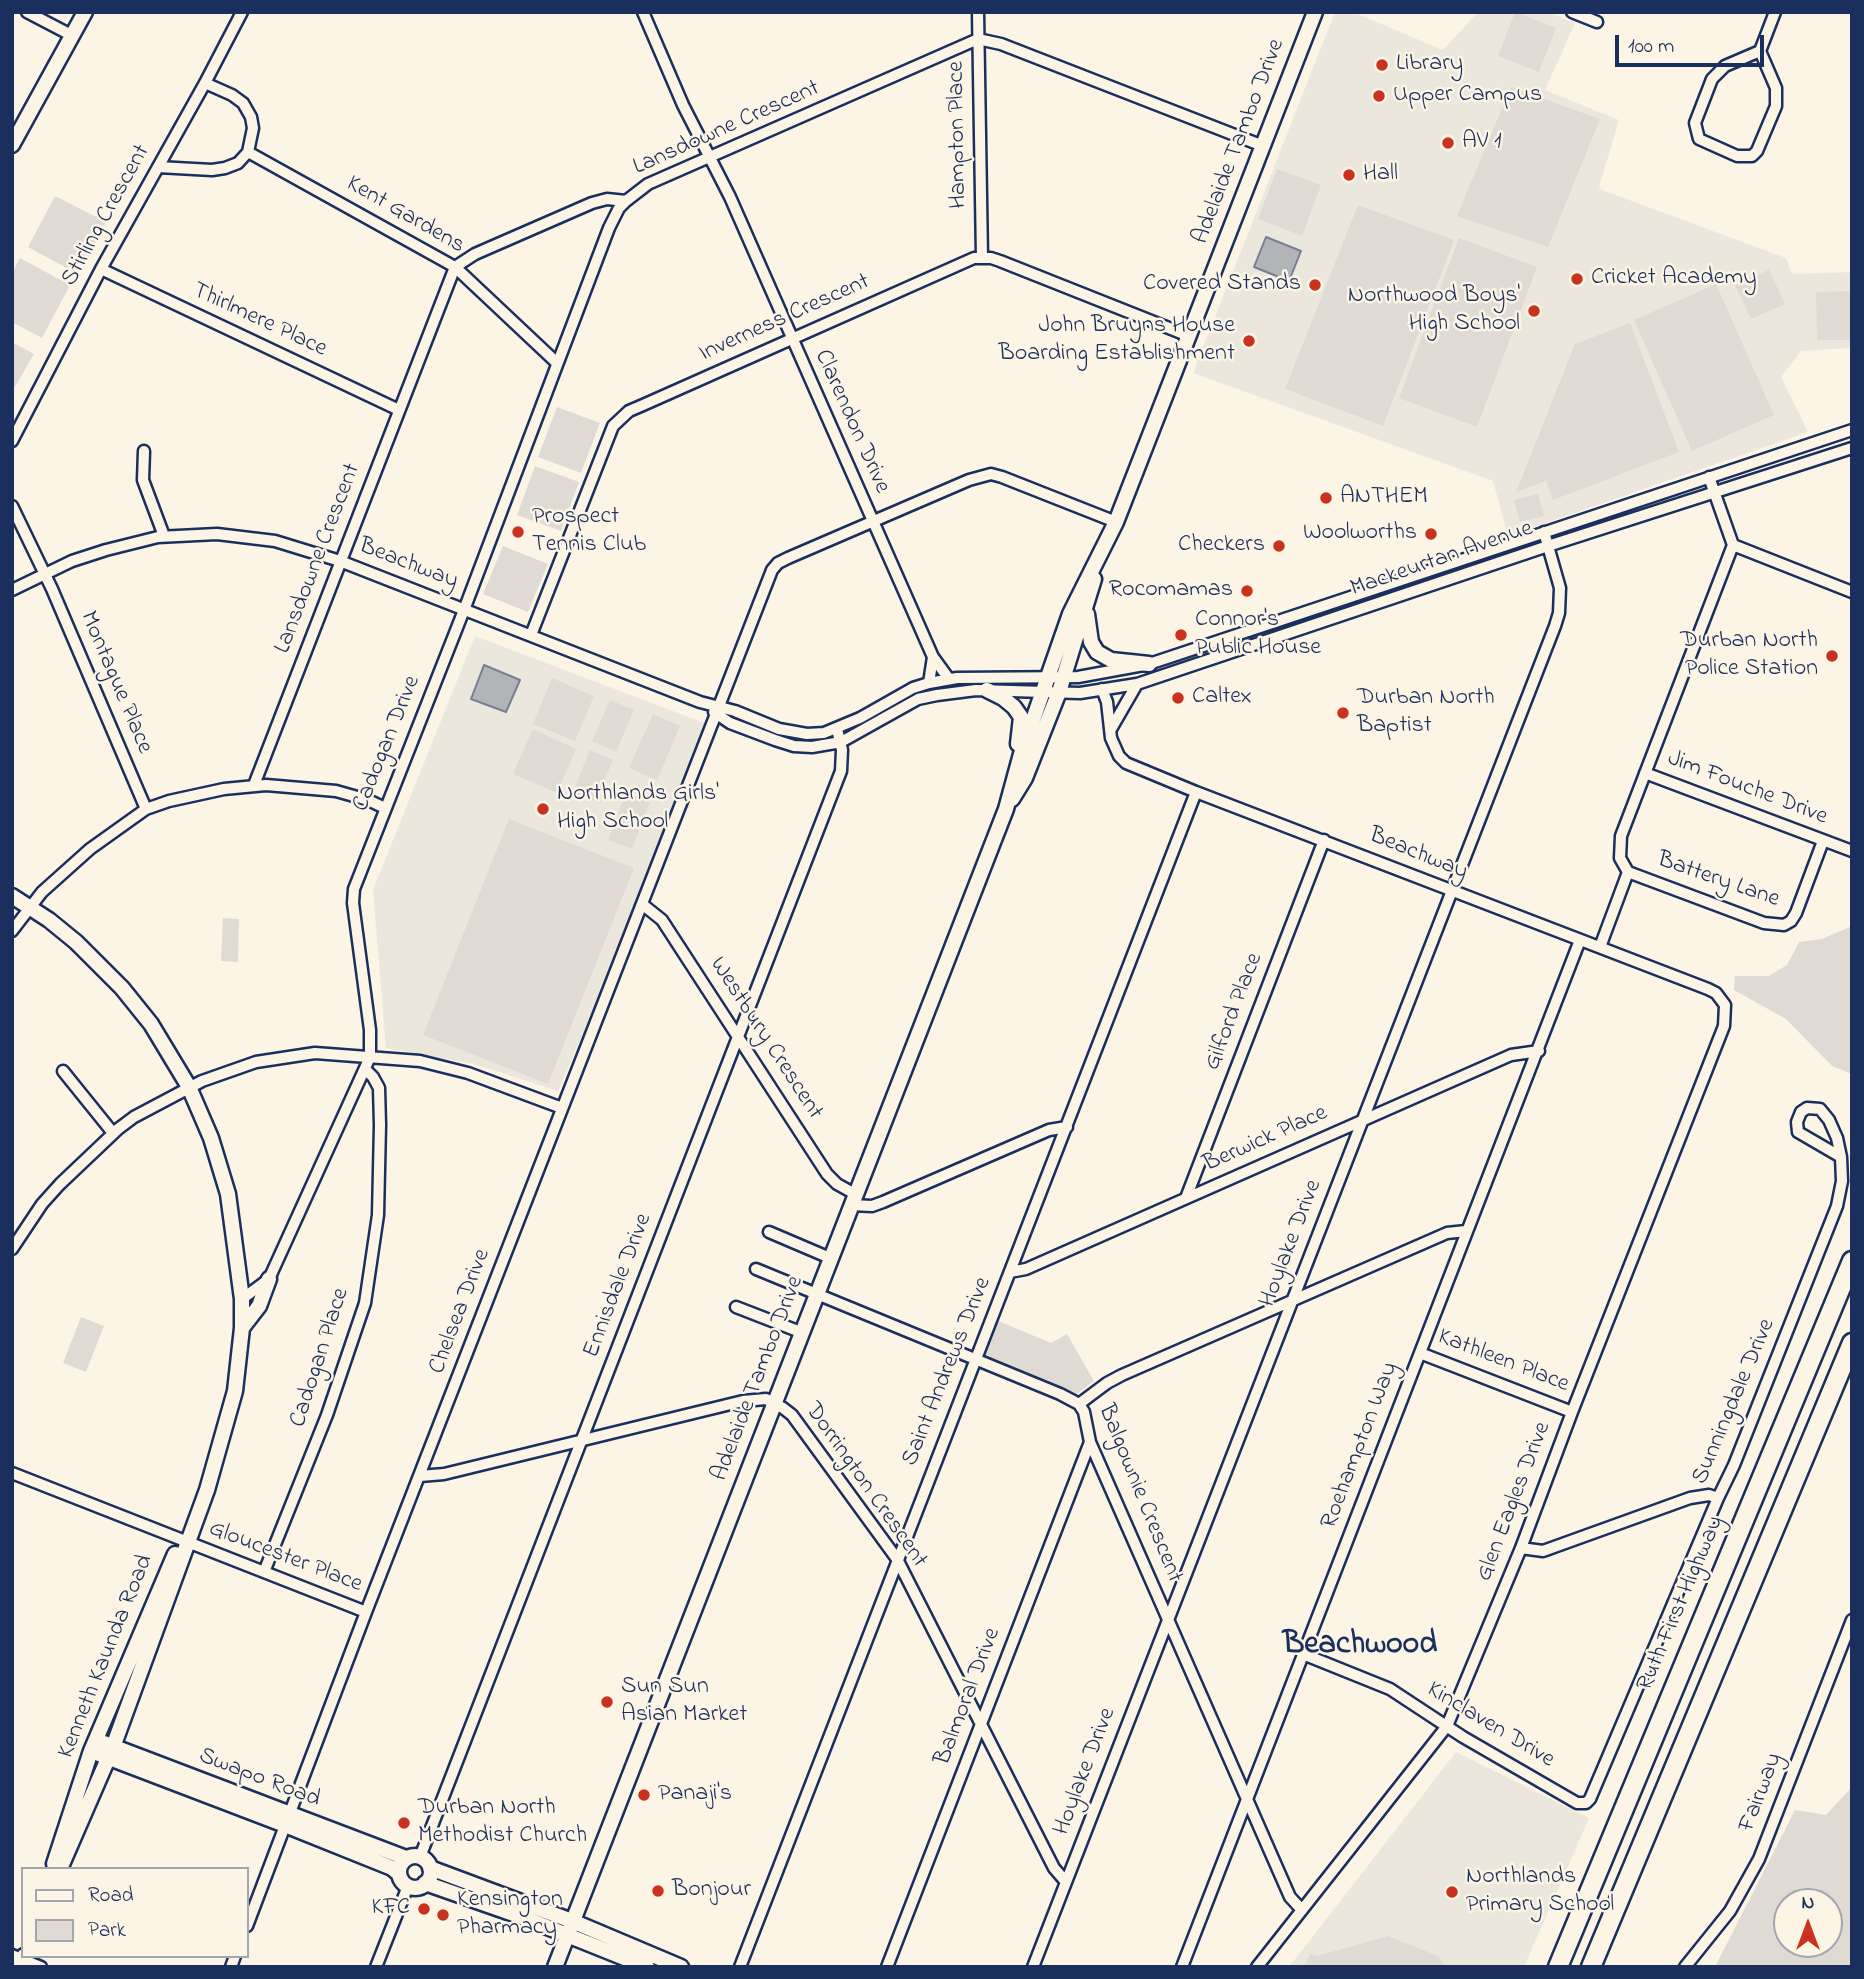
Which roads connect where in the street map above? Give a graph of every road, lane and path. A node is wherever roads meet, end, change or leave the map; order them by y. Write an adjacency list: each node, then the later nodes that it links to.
1 (27, 12): 10 (street)
2 (86, 12): 10 (street)
3 (242, 12): 13 (street, Stirling Crescent)
4 (643, 12): 17 (street, Clarendon Drive)
5 (978, 12): 11 (street, Hampton Place)
6 (1315, 12): 15 (street, Adelaide Tambo Drive)
7 (1572, 12): 9 (street)
8 (1775, 12): 12 (street)
9 (1597, 22)
10 (73, 36): 14 (street)
11 (978, 39): 15 (street); 17 (street, Lansdowne Crescent); 20 (street, Hampton Place)
12 (1760, 51): 12 (street)
13 (205, 83): 16 (street); 18 (street, Stirling Crescent)
14 (14, 138)
15 (1263, 146): 23 (street, Adelaide Tambo Drive)
16 (248, 152): 18 (street); 21 (street, Kent Gardens)
17 (710, 156): 19 (street, Lansdowne Crescent); 24 (street, Clarendon Drive)
18 (158, 167): 22 (street, Stirling Crescent)
19 (626, 201): 21 (street, Lansdowne Crescent); 25 (street, Cadogan Drive)
20 (982, 258): 23 (street); 24 (street, Inverness Crescent)
21 (455, 267): 25 (street, Kent Gardens); 26 (street, Lansdowne Crescent)
22 (101, 269): 26 (street, Thirlmere Place); 28 (street, Stirling Crescent)
23 (1189, 336): 34 (street, Adelaide Tambo Drive)
24 (793, 340): 35 (street, Clarendon Drive); 47 (street, Inverness Crescent)
25 (557, 363): 46 (street, Cadogan Drive)
26 (399, 410): 40 (street, Lansdowne Crescent)
27 (1852, 430): 31 (street, Mackeurtan Avenue)
28 (12, 441)
29 (1852, 448): 32 (street, Mackeurtan Avenue)
30 (144, 451): 37 (street)
31 (1709, 477): 32 (street); 36 (street, Mackeurtan Avenue)
32 (1714, 493): 38 (street); 39 (street, Mackeurtan Avenue)
33 (12, 506): 42 (street)
34 (1116, 522): 35 (street, Chelsea Drive); 41 (street, Adelaide Tambo Drive)
35 (872, 523): 49 (street, Clarendon Drive); 60 (street, Chelsea Drive)
36 (1544, 532): 39 (street, Hoylake Drive); 48 (street, Mackeurtan Avenue)
37 (164, 536): 40 (street, Beachway); 42 (street, Beachway)
38 (1733, 545): 44 (street); 65 (street)
39 (1548, 546): 50 (street, Mackeurtan Avenue); 75 (street, Hoylake Drive)
40 (340, 561): 46 (street, Beachway); 66 (street, Lansdowne Crescent)
41 (1098, 561): 45 (street, Adelaide Tambo Drive); 56 (street, Adelaide Tambo Drive)
42 (45, 573): 43 (street, Beachway); 69 (street, Montague Place)
43 (12, 590)
44 (1852, 592)
45 (1086, 609): 51 (street); 52 (street, Adelaide Tambo Drive)
46 (464, 610): 47 (street, Beachway); 68 (street, Cadogan Drive)
47 (531, 635): 60 (street, Beachway)
48 (1205, 645): 50 (street); 51 (street, Mackeurtan Avenue)
49 (933, 657): 53 (street, Clarendon Drive); 54 (street)
50 (1209, 661): 55 (street, Mackeurtan Avenue)
51 (1149, 664): 52 (street, Mackeurtan Avenue)
52 (1064, 677): 56 (street, Mackeurtan Avenue); 59 (street, Adelaide Tambo Drive)
53 (949, 679): 54 (street, Beachway); 56 (street, Beachway)
54 (929, 683): 61 (street, Beachway)
55 (1136, 684): 57 (street, Mackeurtan Avenue); 62 (street)
56 (1044, 685): 58 (street, Beachway); 59 (street, Mackeurtan Avenue); 64 (street, Adelaide Tambo Drive)
57 (1102, 689): 59 (street, Mackeurtan Avenue); 62 (street, Beachway)
58 (987, 690): 63 (street, Beachway); 64 (street)
59 (1059, 692): 70 (street, Adelaide Tambo Drive)
60 (718, 710): 61 (street, Beachway); 63 (street, Beachway); 77 (street, Chelsea Drive)
61 (837, 729): 63 (street, Ennisdale Drive)
62 (1110, 730): 67 (street, Beachway)
63 (841, 742): 83 (street, Ennisdale Drive)
64 (1015, 773): 70 (street, Adelaide Tambo Drive)
65 (1645, 773): 72 (street, Jim Fouche Drive); 74 (street, Jim Fouche Drive)
66 (254, 785): 68 (street); 69 (street)
67 (1196, 792): 71 (street, Beachway); 91 (street, Saint Andrews Drive)
68 (385, 808): 85 (street, Cadogan Drive)
69 (146, 809): 78 (street)
70 (1006, 809): 95 (street, Adelaide Tambo Drive)
71 (1324, 840): 75 (street, Beachway); 94 (street, Gilford Place)
72 (1823, 841): 73 (street, Jim Fouche Drive); 74 (street, Battery Lane)
73 (1852, 851)
74 (1628, 872): 81 (street)
75 (1452, 891): 80 (street, Beachway); 90 (street, Hoylake Drive)
76 (12, 896): 78 (street, Kenneth Kaunda Road)
77 (642, 904): 83 (street, Westbury Crescent); 89 (street, Chelsea Drive)
78 (31, 907): 79 (street); 88 (street, Kenneth Kaunda Road)
79 (12, 931)
80 (1580, 940): 81 (street, Beachway); 84 (street, Roehampton Way)
81 (1600, 947): 82 (street, Beachway)
82 (1725, 1006): 115 (street, Glen Eagles Drive)
83 (738, 1037): 95 (street, Westbury Crescent); 116 (street, Ennisdale Drive)
84 (1539, 1051): 90 (street, Berwick Place); 96 (street, Roehampton Way)
85 (370, 1057): 86 (street, Cadogan Drive); 88 (street); 89 (street)
86 (365, 1069): 103 (street, Cadogan Drive); 124 (street, Cadogan Place)
87 (63, 1071): 92 (street)
88 (189, 1087): 92 (street); 105 (street, Kenneth Kaunda Road)
89 (562, 1108): 119 (street, Chelsea Drive)
90 (1363, 1119): 94 (street, Berwick Place); 106 (street, Hoylake Drive)
91 (1067, 1127): 95 (street); 102 (street, Saint Andrews Drive)
92 (113, 1133): 98 (street)
93 (1841, 1157): 93 (street, Sunningdale Drive); 120 (street, Sunningdale Drive)
94 (1186, 1198): 102 (street, Berwick Place)
95 (853, 1200): 99 (street, Adelaide Tambo Drive)
96 (1466, 1231): 106 (street, Balgownie Crescent); 111 (street, Roehampton Way)
97 (769, 1232): 99 (street)
98 (12, 1250)
99 (830, 1258): 104 (street, Adelaide Tambo Drive)
100 (1852, 1261): 158 (highway, Ruth First Highway)
101 (755, 1269): 104 (street)
102 (1010, 1272): 112 (street, Saint Andrews Drive)
103 (269, 1279): 105 (street, Cadogan Drive); 108 (street)
104 (817, 1293): 109 (street, Adelaide Tambo Drive); 112 (street)
105 (243, 1298): 108 (street, Kenneth Kaunda Road)
106 (1293, 1300): 114 (street, Balgownie Crescent); 126 (street, Hoylake Drive)
107 (736, 1307): 109 (street)
108 (243, 1328): 121 (street, Kenneth Kaunda Road)
109 (803, 1333): 113 (street, Adelaide Tambo Drive)
110 (1852, 1343): 159 (highway)
111 (1420, 1353): 115 (street, Kathleen Place); 128 (street, Roehampton Way)
112 (975, 1361): 114 (street); 123 (street, Saint Andrews Drive)
113 (774, 1403): 116 (street, Dorrington Crescent); 123 (street, Dorrington Crescent); 146 (street, Adelaide Tambo Drive)
114 (1079, 1404): 117 (street, Balgownie Crescent)
115 (1572, 1412): 122 (street, Glen Eagles Drive)
116 (581, 1440): 119 (street, Dorrington Crescent); 136 (street, Ennisdale Drive)
117 (1090, 1442): 126 (street, Balgownie Crescent); 129 (street, Balmoral Drive)
118 (12, 1473): 121 (street, Gloucester Place)
119 (420, 1476): 125 (street, Chelsea Drive)
120 (1718, 1497): 122 (street); 134 (street, Sunningdale Drive)
121 (185, 1541): 124 (street, Gloucester Place); 131 (street, Kenneth Kaunda Road); 132 (street, Kenneth Kaunda Road)
122 (1521, 1548): 130 (street, Glen Eagles Drive)
123 (897, 1559): 129 (street, Dorrington Crescent); 153 (street, Saint Andrews Drive)
124 (264, 1572): 125 (street, Gloucester Place)
125 (366, 1612): 135 (street, Chelsea Drive)
126 (1168, 1618): 133 (street, Balgownie Crescent); 141 (street, Hoylake Drive)
127 (1852, 1620): 160 (street, Fairway)
128 (1303, 1654): 130 (street, Kinclaven Drive); 133 (street, Roehampton Way)
129 (982, 1724): 141 (street, Dorrington Crescent); 154 (street, Balmoral Drive)
130 (1447, 1726): 134 (street, Kinclaven Drive); 144 (street, Glen Eagles Drive)
131 (94, 1745): 132 (street, Swapo Road); 137 (street, Kenneth Kaunda Road)
132 (110, 1752): 135 (street, Swapo Road); 138 (street, Kenneth Kaunda Road)
133 (1247, 1797): 144 (street, Balgownie Crescent); 156 (street, Roehampton Way)
134 (1577, 1802)
135 (287, 1820): 136 (street, Swapo Road); 140 (street, Swapo Road); 145 (street, Chelsea Drive)
136 (413, 1858): 139 (street); 140 (street)
137 (54, 1867)
138 (61, 1867)
139 (430, 1868): 142 (street); 146 (street)
140 (399, 1874): 143 (street)
141 (1066, 1882): 155 (street, Hoylake Drive)
142 (425, 1883): 143 (street); 146 (street)
143 (408, 1886): 149 (street)
144 (1302, 1910): 157 (street, Glen Eagles Drive)
145 (248, 1923)
146 (570, 1928): 150 (street, Adelaide Tambo Drive); 151 (street); 152 (street)
147 (19, 1959): 148 (street)
148 (41, 1967)
149 (376, 1967)
150 (555, 1967)
151 (647, 1967)
152 (681, 1967)
153 (740, 1967)
154 (887, 1967)
155 (1033, 1967)
156 (1182, 1967)
157 (1257, 1967)
158 (1558, 1967)
159 (1591, 1967)
160 (1685, 1967)

